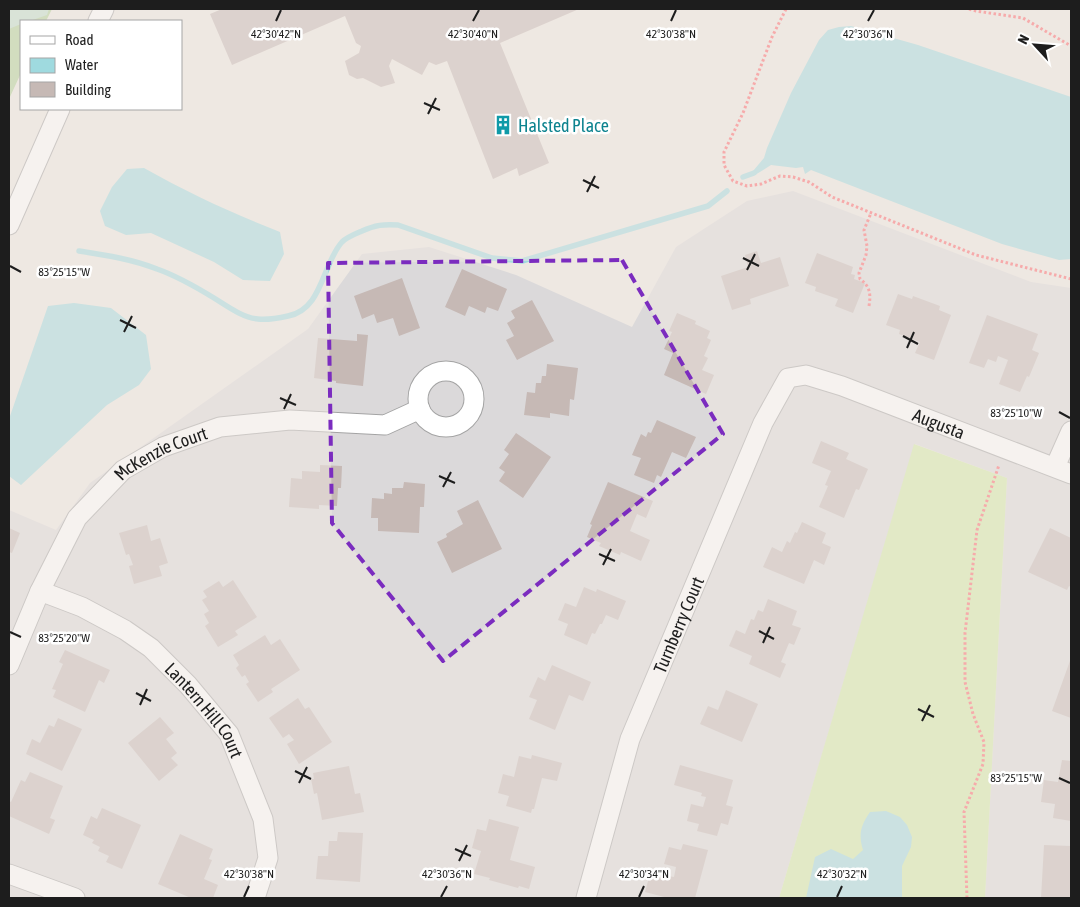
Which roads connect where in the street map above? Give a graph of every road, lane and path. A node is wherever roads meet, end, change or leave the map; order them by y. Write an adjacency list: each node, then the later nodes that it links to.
1 (786, 9): 5 (path)
2 (969, 9): 3 (path)
3 (1071, 46)
4 (60, 110): 6 (street)
5 (871, 213): 7 (path); 8 (path)
6 (9, 226)
7 (1071, 279)
8 (869, 306)
9 (806, 375): 12 (street, Augusta); 19 (street, Turnberry Court)
10 (420, 409): 14 (street, McKenzie Court)
11 (1071, 431): 13 (street)
12 (1006, 448): 13 (street, Augusta); 20 (path)
13 (1063, 470)
14 (40, 591): 15 (street, McKenzie Court); 18 (street, Lantern Hill Court)
15 (9, 665)
16 (9, 874): 17 (street)
17 (75, 898)
18 (256, 898)
19 (586, 898)
20 (967, 898)

